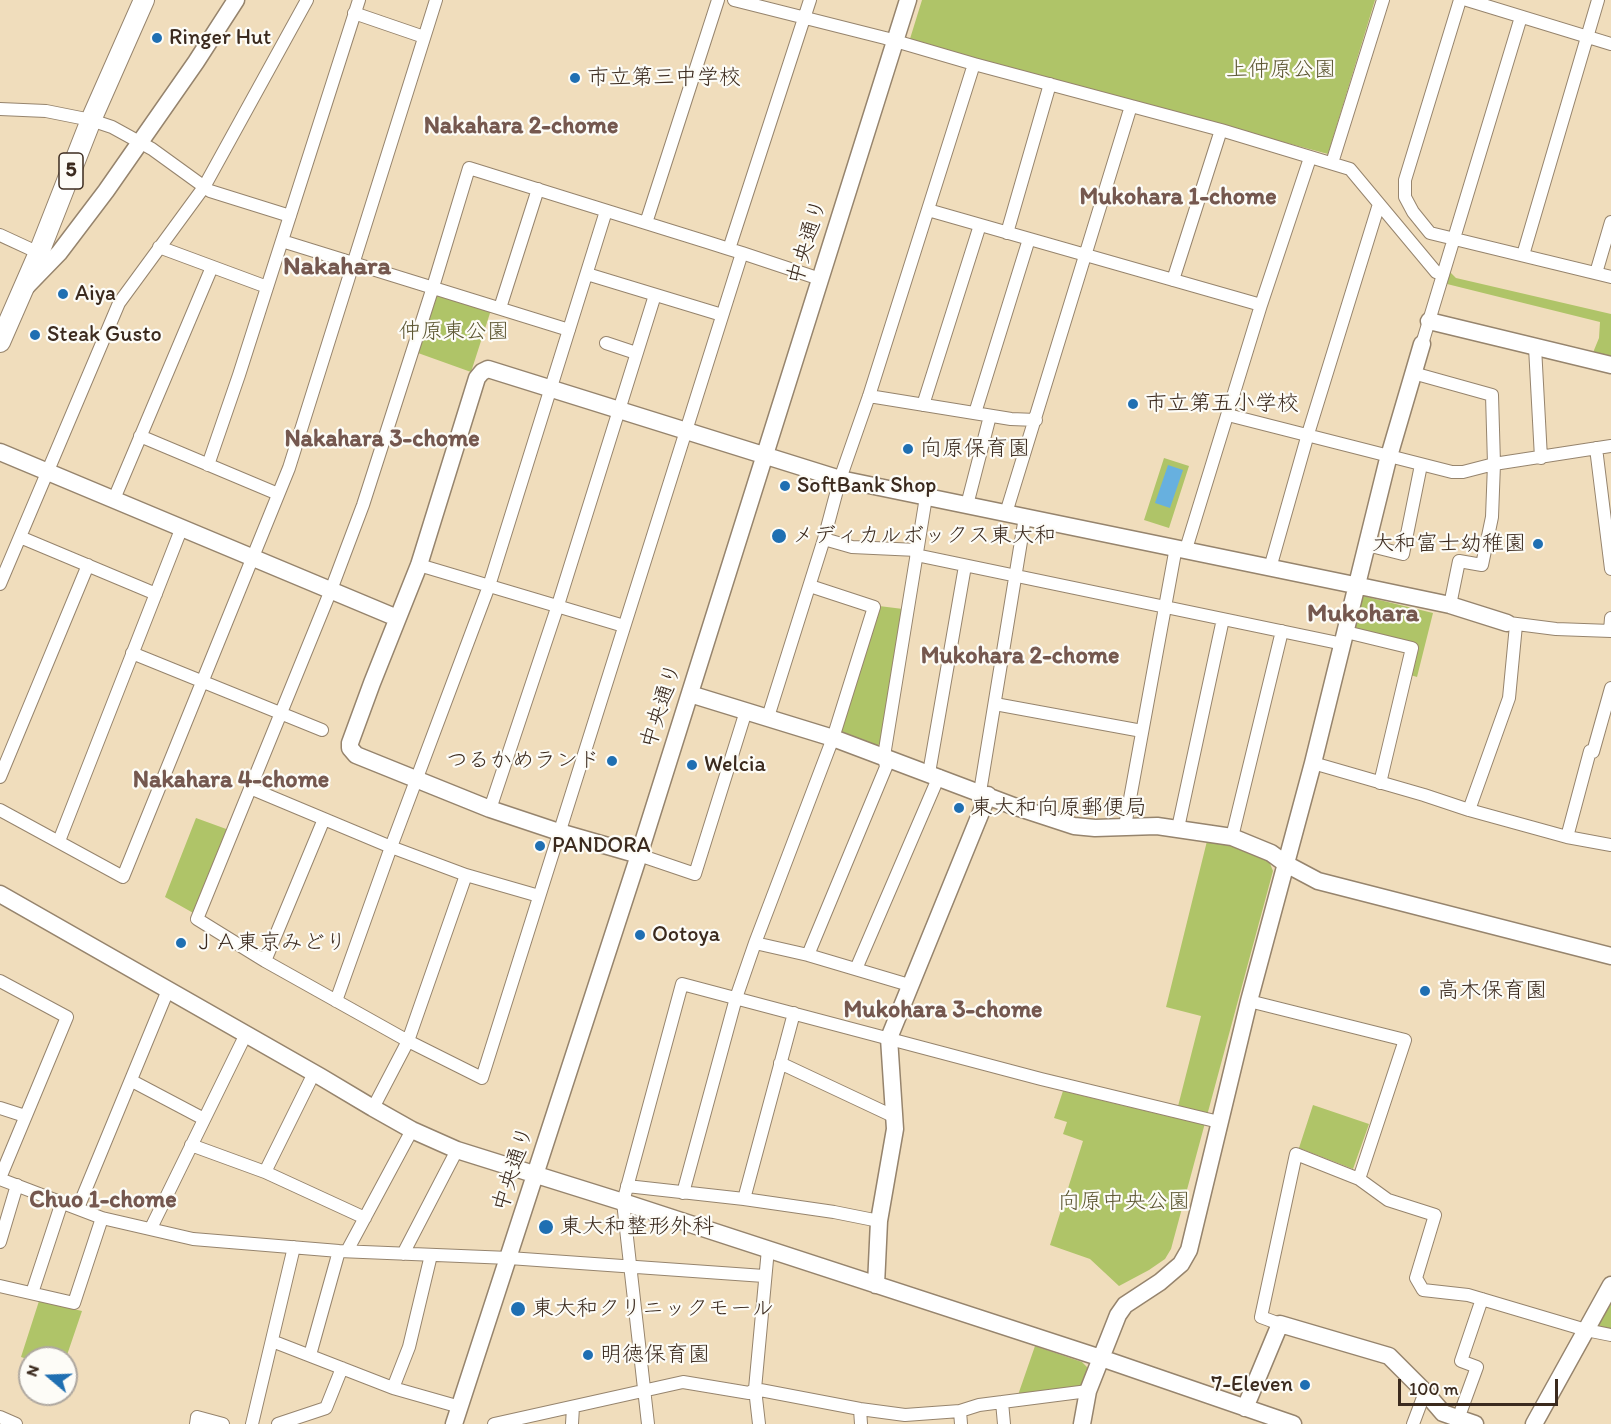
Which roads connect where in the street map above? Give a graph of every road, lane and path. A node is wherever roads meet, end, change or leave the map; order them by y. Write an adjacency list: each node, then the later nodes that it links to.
1 (236, 0): 27 (street)
2 (307, 0): 30 (street)
3 (359, 0): 14 (street)
4 (436, 0): 17 (street)
5 (718, 0): 37 (street)
6 (734, 0): 16 (street)
7 (810, 0): 16 (street)
8 (908, 0): 19 (street, 中央通り)
9 (1383, 0): 29 (street)
10 (1460, 0): 41 (street)
11 (1467, 0): 15 (street)
12 (1598, 0): 18 (street)
13 (138, 2): 25 (main road, 5)
14 (354, 13): 17 (street); 35 (street)
15 (1521, 16): 18 (street); 41 (street)
16 (805, 18): 19 (street); 45 (street)
17 (424, 37): 50 (street)
18 (1587, 37): 20 (street); 49 (street)
19 (895, 42): 21 (street); 56 (street, 中央通り)
20 (1611, 44)
21 (974, 64): 22 (street); 33 (street)
22 (1050, 84): 23 (street); 39 (street)
23 (1131, 106): 26 (street); 48 (street)
24 (0, 109): 25 (street)
25 (91, 120): 27 (street); 46 (main road, 5)
26 (1221, 130): 28 (street); 57 (street)
27 (139, 143): 30 (street); 60 (street)
28 (1310, 158): 29 (street); 62 (street)
29 (1332, 163): 32 (street)
30 (204, 187): 35 (street); 44 (street)
31 (538, 189): 34 (street); 59 (street); 63 (street)
32 (1379, 204): 54 (street); 83 (street)
33 (928, 210): 38 (street); 75 (street)
34 (606, 211): 37 (street); 53 (street)
35 (290, 216): 43 (street)
36 (1611, 222): 52 (street)
37 (646, 223): 45 (street)
38 (980, 225): 39 (street); 76 (street)
39 (1008, 233): 42 (street)
40 (0, 235): 46 (street)
41 (1454, 238): 49 (street); 54 (street)
42 (1029, 239): 48 (street); 78 (street)
43 (282, 241): 50 (street); 58 (street)
44 (159, 247): 51 (street); 94 (street)
45 (729, 249): 47 (street)
46 (39, 253): 60 (main road, 5)
47 (742, 254): 56 (street); 64 (street)
48 (1086, 255): 57 (street); 81 (street)
49 (1523, 255): 52 (street)
50 (353, 262): 59 (street); 96 (street)
51 (212, 267): 58 (street); 84 (street)
52 (1596, 273): 55 (street)
53 (587, 274): 61 (street); 66 (street)
54 (1443, 276): 65 (street)
55 (1611, 277)
56 (820, 279): 88 (street, 中央通り)
57 (1173, 280): 62 (street)
58 (267, 287): 92 (street)
59 (433, 287): 63 (street); 119 (street)
60 (23, 289): 67 (main road, 5)
61 (655, 295): 64 (street); 71 (street)
62 (1261, 305): 79 (street)
63 (500, 308): 66 (street)
64 (722, 315): 82 (street)
65 (1430, 321): 69 (street); 70 (street)
66 (569, 330): 74 (street)
67 (0, 342)
68 (606, 343): 71 (street)
69 (1422, 344): 73 (street)
70 (1535, 347): 72 (street); 90 (street)
71 (636, 353): 77 (street)
72 (1611, 365)
73 (1413, 373): 89 (street); 91 (street)
74 (552, 388): 77 (street); 110 (street); 117 (street)
75 (869, 396): 76 (street); 95 (street)
76 (923, 405): 78 (street)
77 (618, 410): 82 (street); 121 (street)
78 (975, 413): 80 (street)
79 (1228, 415): 83 (street); 106 (street)
80 (990, 416): 81 (street); 99 (street)
81 (1036, 420): 100 (street)
82 (686, 431): 88 (street); 127 (street)
83 (1308, 434): 89 (street); 112 (street)
84 (140, 436): 92 (street); 98 (street)
85 (1611, 446): 86 (street)
86 (1596, 448): 90 (street); 113 (street)
87 (0, 452): 94 (street)
88 (765, 455): 95 (street); 134 (street, 中央通り)
89 (1389, 456): 93 (street); 105 (street)
90 (1541, 458): 91 (street)
91 (1494, 464): 93 (street); 122 (street)
92 (208, 465): 96 (street)
93 (1421, 465): 105 (street)
94 (47, 471): 98 (street); 103 (street)
95 (840, 479): 97 (street); 104 (street)
96 (278, 494): 108 (street)
97 (926, 496): 99 (street); 107 (street)
98 (114, 499): 102 (street)
99 (966, 505): 100 (street)
100 (1006, 513): 101 (street)
101 (1025, 517): 106 (street); 114 (street)
102 (182, 527): 108 (street); 120 (street)
103 (20, 537): 109 (street); 115 (street)
104 (824, 539): 107 (street); 118 (street)
105 (1367, 545): 116 (street)
106 (1181, 548): 112 (street); 123 (street)
107 (916, 553): 111 (street); 142 (street)
108 (252, 557): 119 (street); 132 (street)
109 (88, 565): 120 (street); 145 (street)
110 (419, 565): 117 (street); 124 (street)
111 (965, 566): 114 (street); 144 (street)
112 (1270, 568): 116 (street)
113 (1611, 569)
114 (1015, 576): 123 (street); 135 (street)
115 (0, 584)
116 (1356, 585): 122 (street); 130 (street)
117 (489, 586): 121 (street); 146 (street)
118 (810, 586): 138 (street); 141 (street)
119 (331, 590): 124 (street); 137 (street)
120 (156, 594): 131 (street)
121 (558, 605): 127 (street); 150 (street)
122 (1450, 605): 126 (street)
123 (1164, 607): 125 (street); 140 (street)
124 (397, 618): 146 (street)
125 (1223, 619): 129 (street); 155 (street)
126 (1512, 624): 128 (street); 152 (street)
127 (624, 626): 156 (street)
128 (1611, 626)
129 (1282, 631): 130 (street); 157 (street)
130 (1344, 638): 143 (street); 147 (street)
131 (132, 654): 132 (street); 159 (street)
132 (203, 682): 137 (street); 159 (street)
133 (1611, 688): 158 (street)
134 (690, 693): 136 (street); 162 (street, 中央通り)
135 (995, 704): 140 (street); 149 (street)
136 (746, 711): 138 (street); 162 (street)
137 (280, 713): 139 (street); 148 (street)
138 (768, 717): 141 (street)
139 (322, 730)
140 (1142, 731): 154 (street)
141 (833, 738): 142 (street); 167 (street)
142 (884, 756): 144 (street); 168 (street)
143 (1313, 763): 147 (street); 163 (street)
144 (934, 775): 149 (street); 171 (street)
145 (0, 777)
146 (417, 780): 150 (street); 161 (street)
147 (1380, 783): 152 (street)
148 (250, 788): 153 (street); 170 (street)
149 (984, 793): 154 (street); 173 (street)
150 (490, 809): 156 (street)
151 (0, 810): 159 (street)
152 (1469, 810): 158 (street)
153 (324, 819): 161 (street); 170 (street)
154 (1125, 826): 155 (street)
155 (1178, 828): 157 (street)
156 (559, 832): 162 (street); 166 (street)
157 (1232, 837): 163 (street)
158 (1567, 837): 160 (street)
159 (59, 841)
160 (1611, 845)
161 (390, 847): 164 (street); 176 (street)
162 (639, 855): 195 (street, 中央通り)
163 (1286, 864): 169 (street); 177 (street)
164 (466, 875): 166 (street); 181 (street)
165 (0, 894): 174 (street)
166 (539, 896): 181 (street)
167 (755, 942): 168 (street); 175 (street)
168 (808, 955): 171 (street)
169 (1611, 956)
170 (265, 961): 176 (street)
171 (856, 969): 173 (street)
172 (0, 981): 187 (street)
173 (909, 985): 180 (street)
174 (168, 990): 179 (street); 184 (street)
175 (736, 998): 178 (street); 199 (street); 200 (street)
176 (336, 1001): 181 (street)
177 (1249, 1001): 190 (street); 197 (street)
178 (794, 1013): 180 (street); 182 (street)
179 (246, 1034): 183 (street); 189 (street)
180 (889, 1038): 188 (street); 190 (street)
181 (408, 1041): 186 (street)
182 (780, 1063): 188 (street); 201 (street)
183 (314, 1073): 186 (street); 194 (street)
184 (132, 1081): 189 (street); 203 (street)
185 (0, 1108): 187 (street)
186 (373, 1108): 191 (street)
187 (25, 1116): 196 (street)
188 (895, 1117): 206 (street)
189 (204, 1119): 192 (street)
190 (1219, 1122): 227 (street)
191 (412, 1130): 193 (street); 205 (street)
192 (191, 1145): 194 (street); 207 (street)
193 (457, 1150): 195 (street); 212 (street)
194 (266, 1172): 205 (street)
195 (535, 1175): 200 (street); 214 (street, 中央通り)
196 (0, 1179): 198 (street)
197 (1359, 1179): 221 (street); 222 (street)
198 (17, 1185): 202 (street); 208 (street)
199 (683, 1193): 200 (street); 201 (street)
200 (625, 1194): 210 (street); 215 (street)
201 (744, 1199): 206 (street)
202 (62, 1202): 203 (street); 220 (street)
203 (78, 1208): 204 (street)
204 (102, 1218): 207 (street); 220 (street)
205 (365, 1218): 211 (street)
206 (879, 1221): 217 (street)
207 (151, 1228): 209 (street)
208 (0, 1242)
209 (294, 1247): 211 (street); 225 (street)
210 (768, 1249): 216 (street); 217 (street)
211 (343, 1251): 212 (street); 226 (street)
212 (403, 1254): 213 (street)
213 (431, 1255): 214 (street); 229 (street)
214 (508, 1258): 215 (street); 235 (street, 中央通り)
215 (630, 1267): 216 (street); 231 (street)
216 (764, 1276): 230 (street)
217 (876, 1285): 227 (street)
218 (1611, 1285): 223 (street)
219 (0, 1286): 220 (street)
220 (32, 1293)
221 (1482, 1299): 223 (street); 242 (street)
222 (1280, 1324): 233 (street); 237 (street)
223 (1586, 1330): 224 (street); 260 (street)
224 (1611, 1335)
225 (272, 1341): 226 (street); 246 (street)
226 (310, 1356): 228 (street)
227 (1101, 1358): 232 (street); 237 (street)
228 (342, 1368): 229 (street); 247 (street)
229 (393, 1388): 235 (street)
230 (755, 1389): 231 (street); 238 (street); 252 (street)
231 (644, 1391): 236 (street); 251 (street)
232 (1088, 1391): 234 (street); 256 (street)
233 (1425, 1392): 242 (street); 258 (street)
234 (1002, 1402): 239 (street); 255 (street)
235 (460, 1407): 248 (street, 中央通り)
236 (573, 1407): 249 (street); 250 (street)
237 (1245, 1408): 257 (street)
238 (860, 1410): 241 (street); 253 (street)
239 (960, 1411): 241 (street); 254 (street)
240 (0, 1416): 243 (street)
241 (922, 1419)
242 (1458, 1419): 259 (street)
243 (16, 1424)
244 (196, 1424): 245 (street)
245 (223, 1424)
246 (252, 1424)
247 (278, 1424)
248 (454, 1424)
249 (494, 1424)
250 (572, 1424)
251 (648, 1424)
252 (759, 1424)
253 (860, 1424)
254 (961, 1424)
255 (1004, 1424)
256 (1082, 1424)
257 (1293, 1424)
258 (1413, 1424)
259 (1475, 1424)
260 (1534, 1424)

